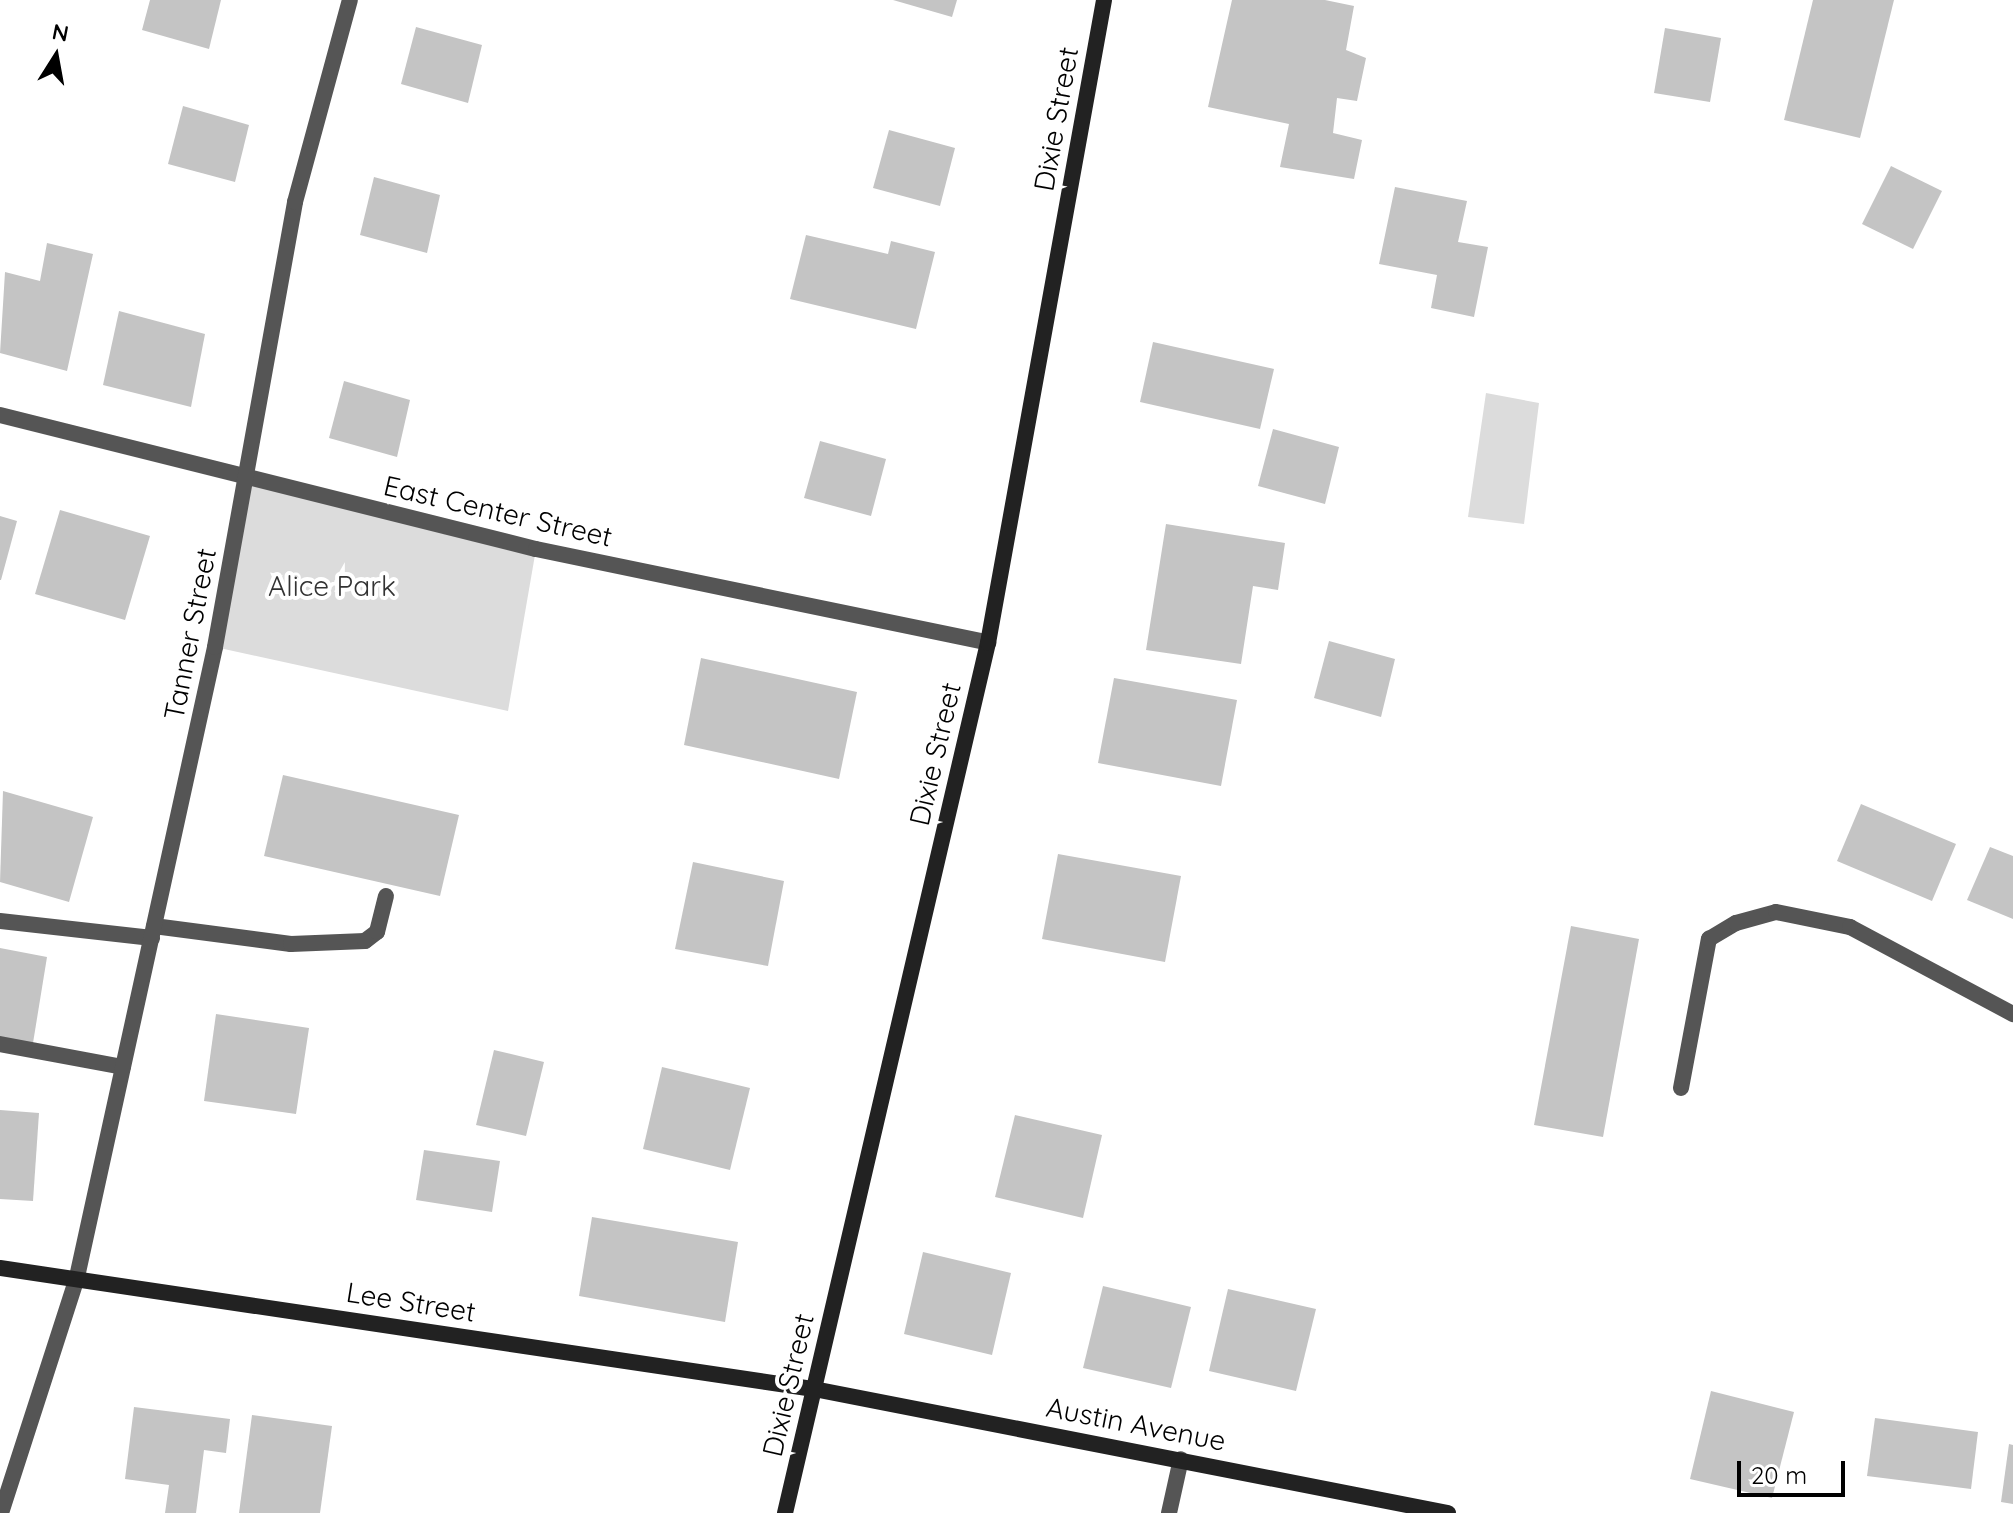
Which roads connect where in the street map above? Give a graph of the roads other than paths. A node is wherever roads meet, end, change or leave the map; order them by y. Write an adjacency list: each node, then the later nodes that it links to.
1 (350, 0): 4 (street, Tanner Street)
2 (1104, 0): 5 (street, Dixie Street)
3 (0, 415): 4 (street, East Center Street)
4 (246, 479): 5 (street, East Center Street); 8 (street, Tanner Street)
5 (988, 643): 15 (street, Dixie Street)
6 (386, 896): 8 (street)
7 (0, 921): 8 (street)
8 (153, 932): 11 (street, Tanner Street)
9 (2013, 1014): 12 (street)
10 (0, 1044): 11 (street)
11 (123, 1067): 14 (street, Tanner Street)
12 (1681, 1088)
13 (0, 1268): 14 (street, Lee Street)
14 (77, 1277): 15 (street, Lee Street); 17 (street, Tanner Street)
15 (814, 1389): 16 (street, Austin Avenue); 18 (street, Dixie Street)
16 (1181, 1459): 19 (street); 20 (street, Austin Avenue)
17 (1, 1513)
18 (785, 1513)
19 (1169, 1513)
20 (1448, 1513)

